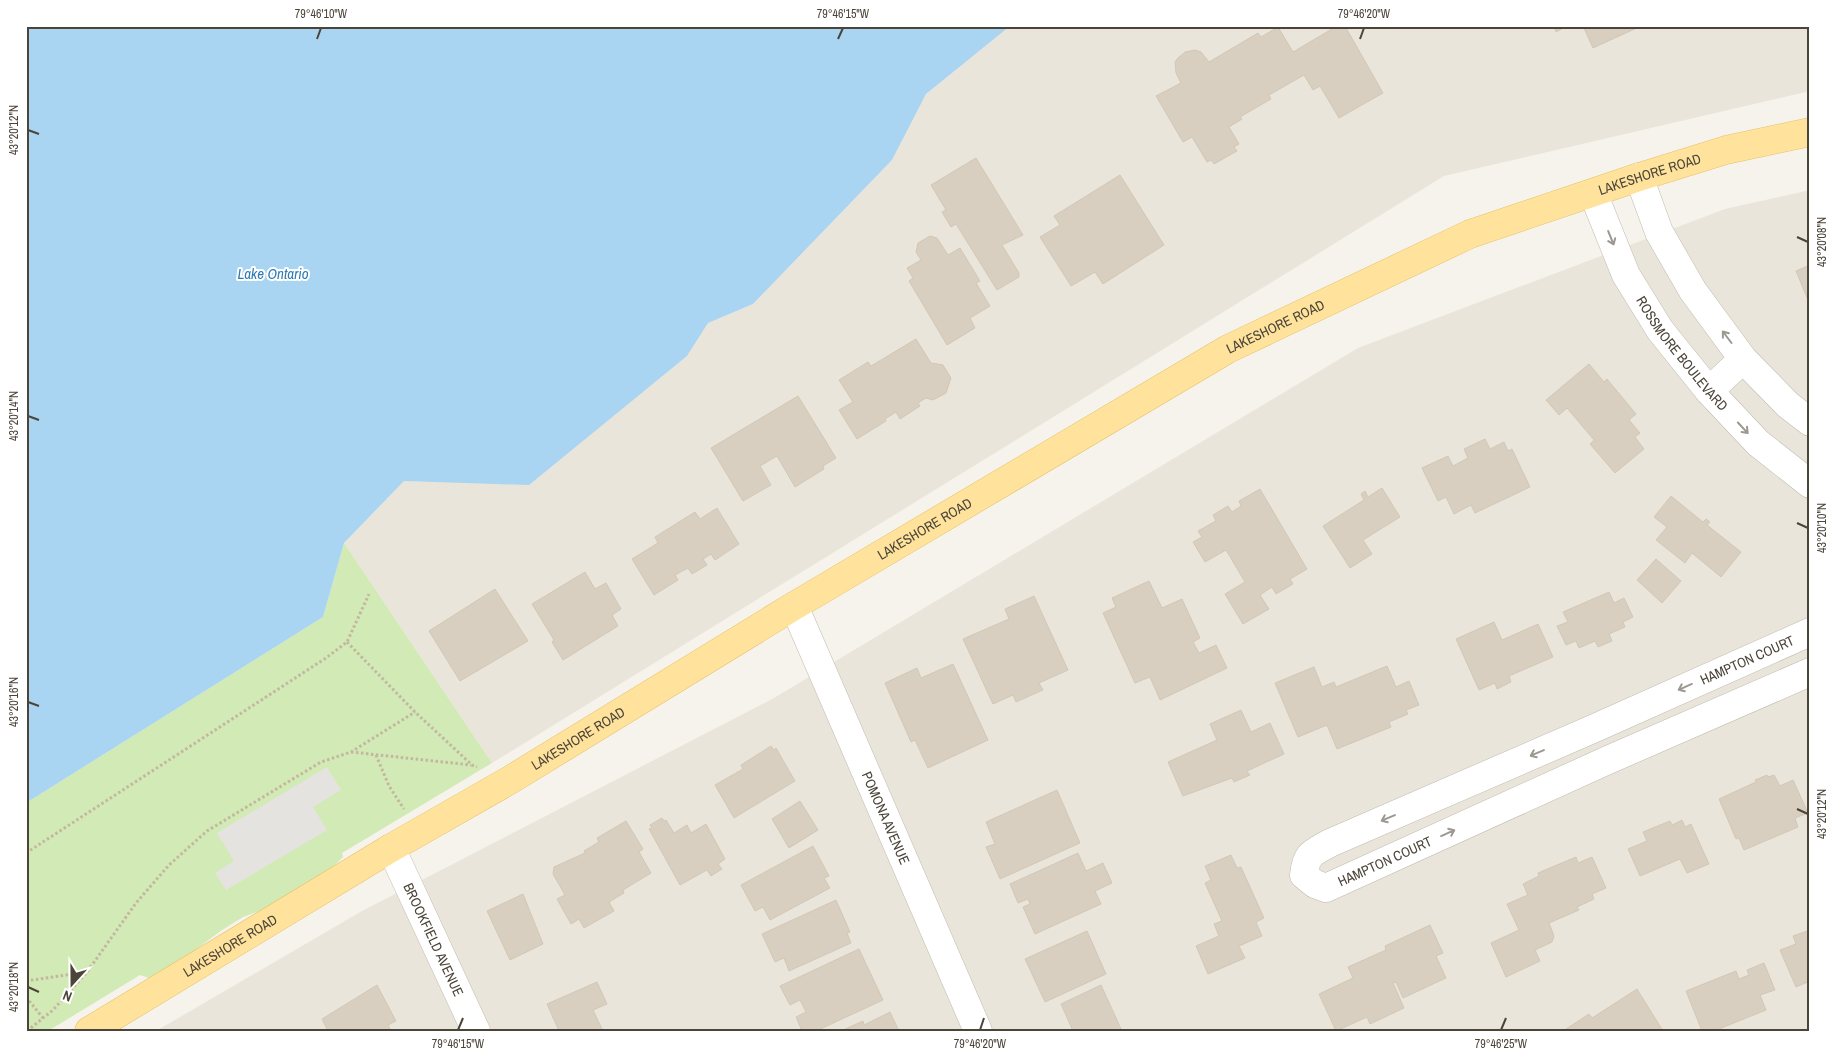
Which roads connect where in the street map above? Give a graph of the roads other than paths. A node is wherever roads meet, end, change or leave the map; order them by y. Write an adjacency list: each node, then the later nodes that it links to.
1 (1810, 132): 2 (main road, LAKESHORE ROAD)
2 (1640, 177): 3 (main road, LAKESHORE ROAD); 4 (street, one-way to 2)
3 (1593, 193): 5 (street, ROSSMORE BOULEVARD, one-way to 5); 8 (main road, LAKESHORE ROAD)
4 (1743, 358): 5 (street); 6 (street)
5 (1709, 391): 7 (street, ROSSMORE BOULEVARD, one-way to 7)
6 (1810, 422)
7 (1810, 484)
8 (794, 606): 15 (main road, LAKESHORE ROAD); 18 (street, POMONA AVENUE)
9 (1810, 632): 11 (street, HAMPTON COURT, one-way to 11)
10 (1810, 672): 13 (street, HAMPTON COURT)
11 (1629, 712): 12 (street, HAMPTON COURT); 13 (street)
12 (1595, 728): 14 (street); 14 (street, HAMPTON COURT, one-way to 14)
13 (1644, 745): 14 (street, HAMPTON COURT)
14 (1608, 760)
15 (391, 848): 16 (main road, LAKESHORE ROAD); 17 (street, BROOKFIELD AVENUE)
16 (89, 1031)
17 (476, 1031)
18 (978, 1031)

